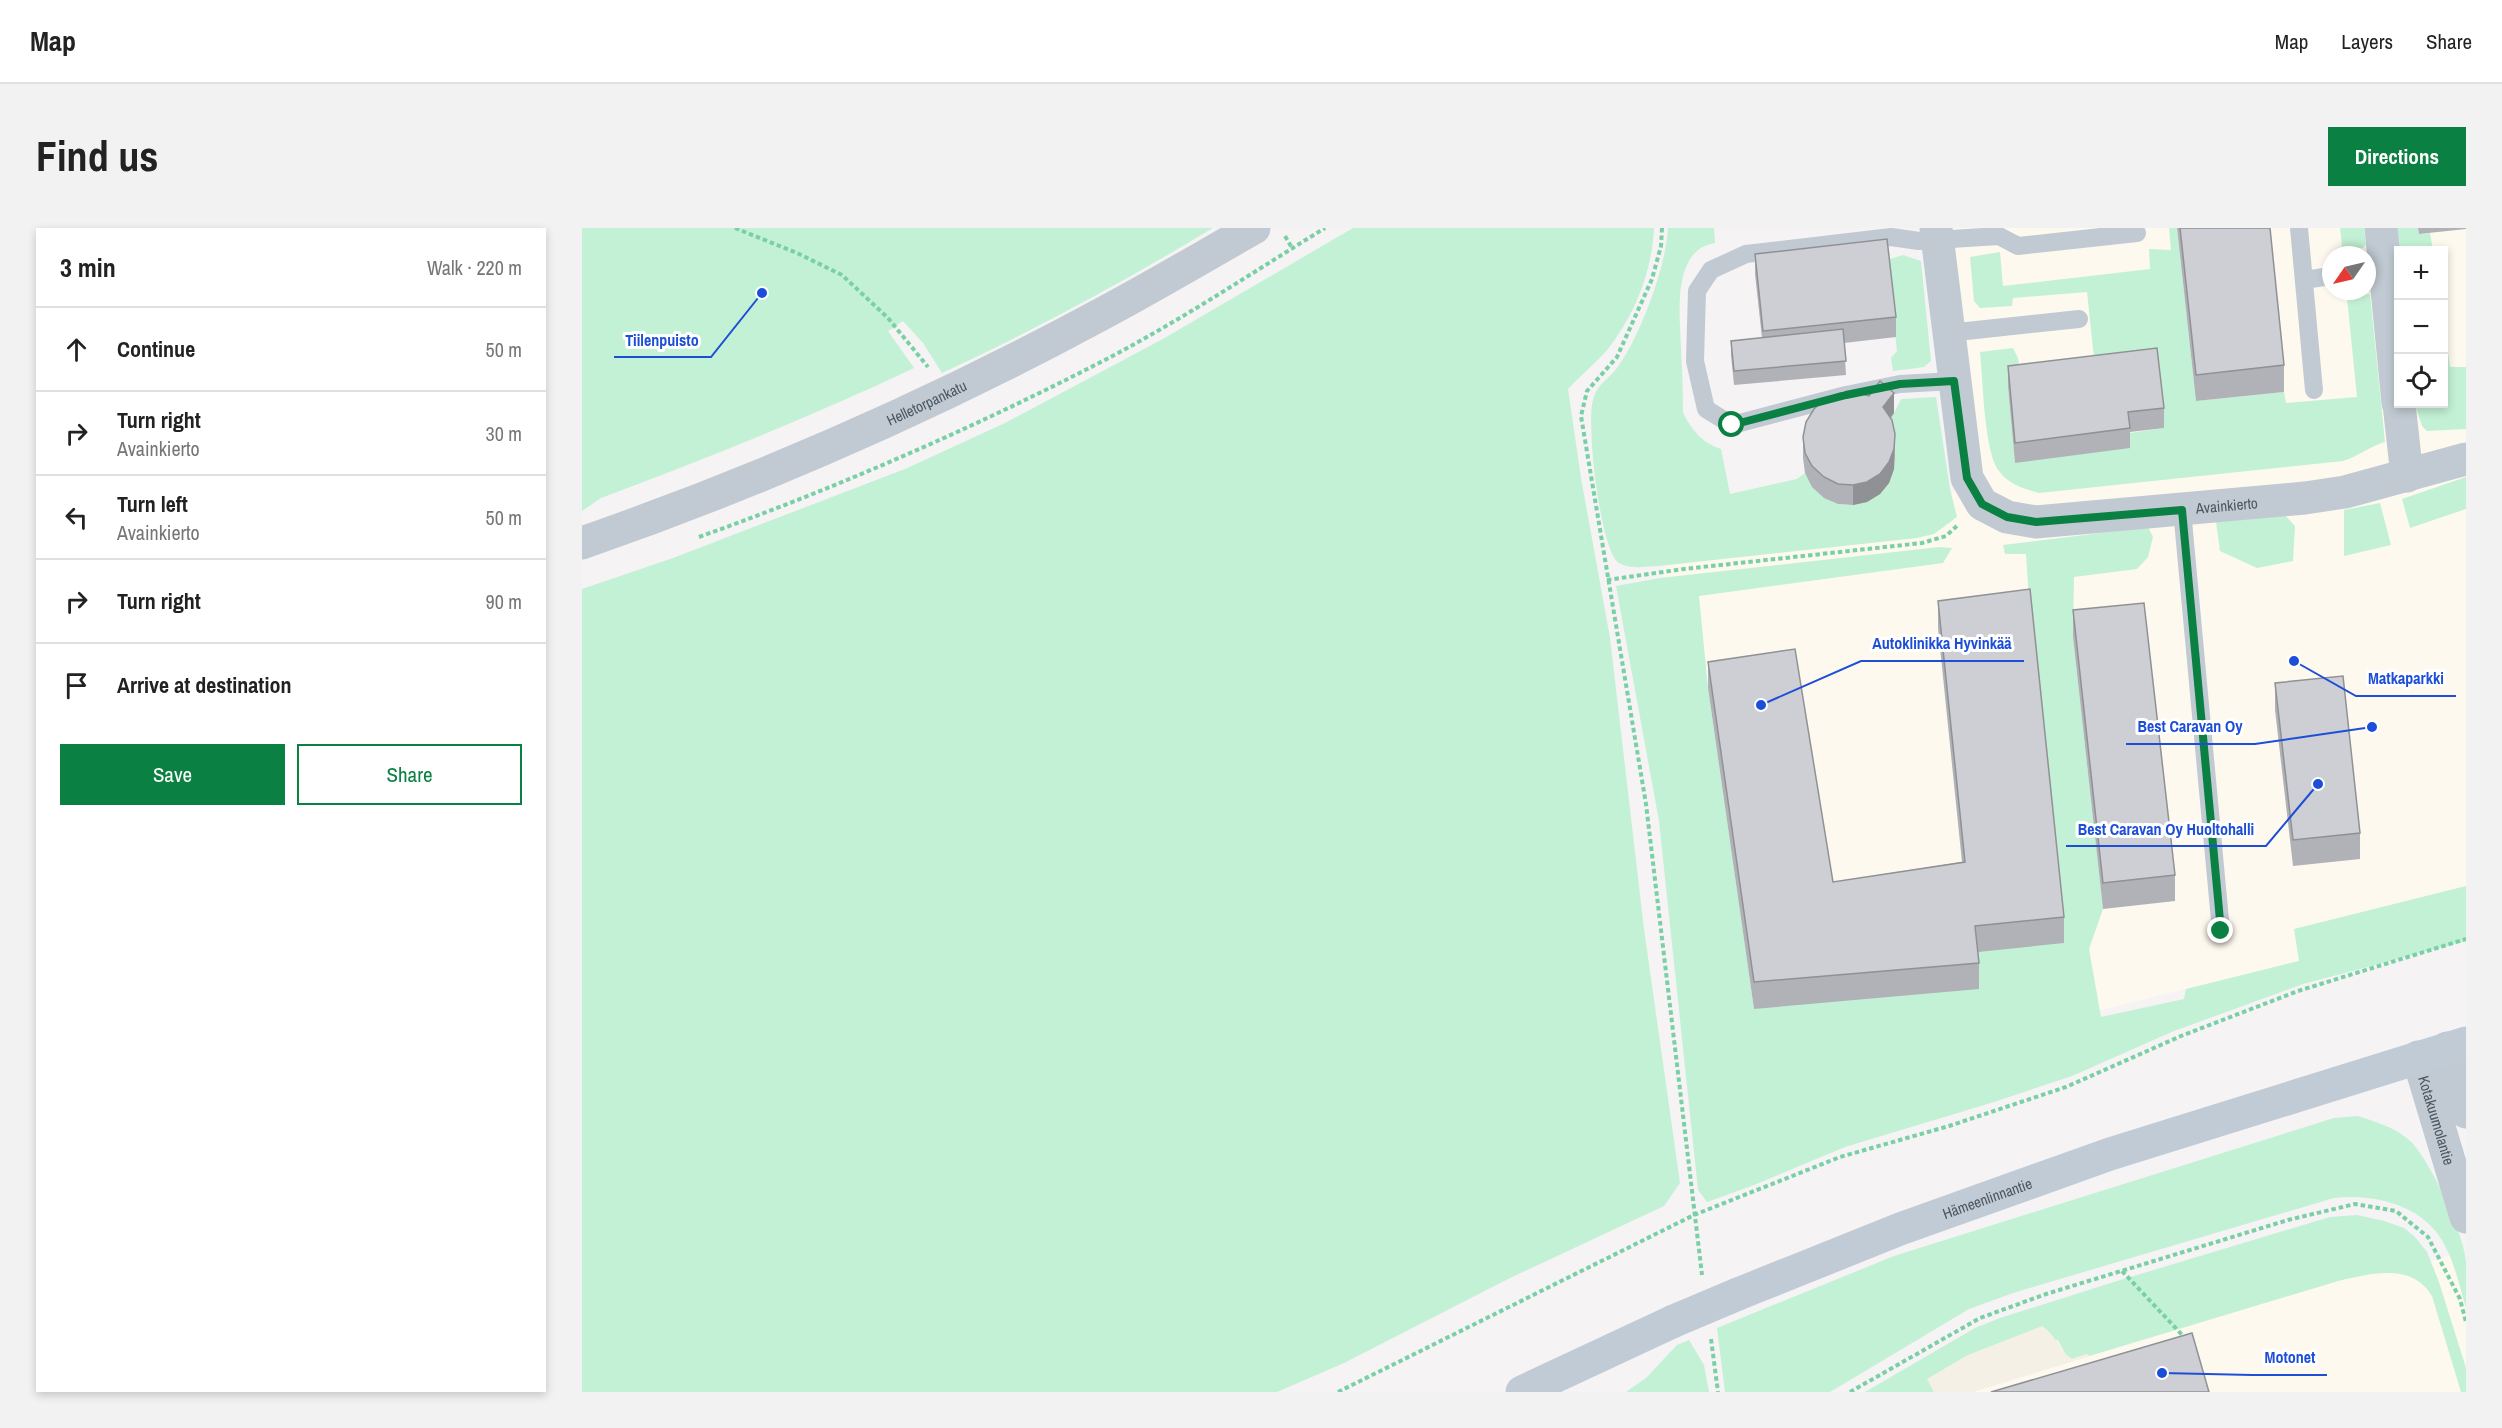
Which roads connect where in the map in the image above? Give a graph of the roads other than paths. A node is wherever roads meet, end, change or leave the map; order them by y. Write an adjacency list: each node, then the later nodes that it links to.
1 (1254, 228): 19 (street, Helletorpankatu)
2 (2299, 228): 9 (lane)
3 (2381, 228): 7 (street)
4 (1936, 233): 5 (lane); 6 (lane); 11 (street)
5 (2137, 233)
6 (1837, 236): 13 (lane)
7 (2376, 269): 12 (street)
8 (2322, 277): 9 (lane)
9 (2304, 280): 14 (lane)
10 (2079, 319): 11 (lane)
11 (1948, 333): 13 (street)
12 (2394, 379)
13 (1954, 381): 18 (street, Avainkierto)
14 (2314, 390)
15 (2399, 408): 17 (street)
16 (2466, 459): 17 (street, Avainkierto)
17 (2408, 476): 18 (street, Avainkierto)
18 (2182, 510): 20 (lane)
19 (582, 543)
20 (2221, 931)
21 (2444, 1049): 22 (street, Kotakuumolantie); 23 (street, Kotakuumolantie); 24 (main road, Hämeenlinnantie, bridge)
22 (2466, 1112)
23 (2466, 1217)
24 (1522, 1392)

